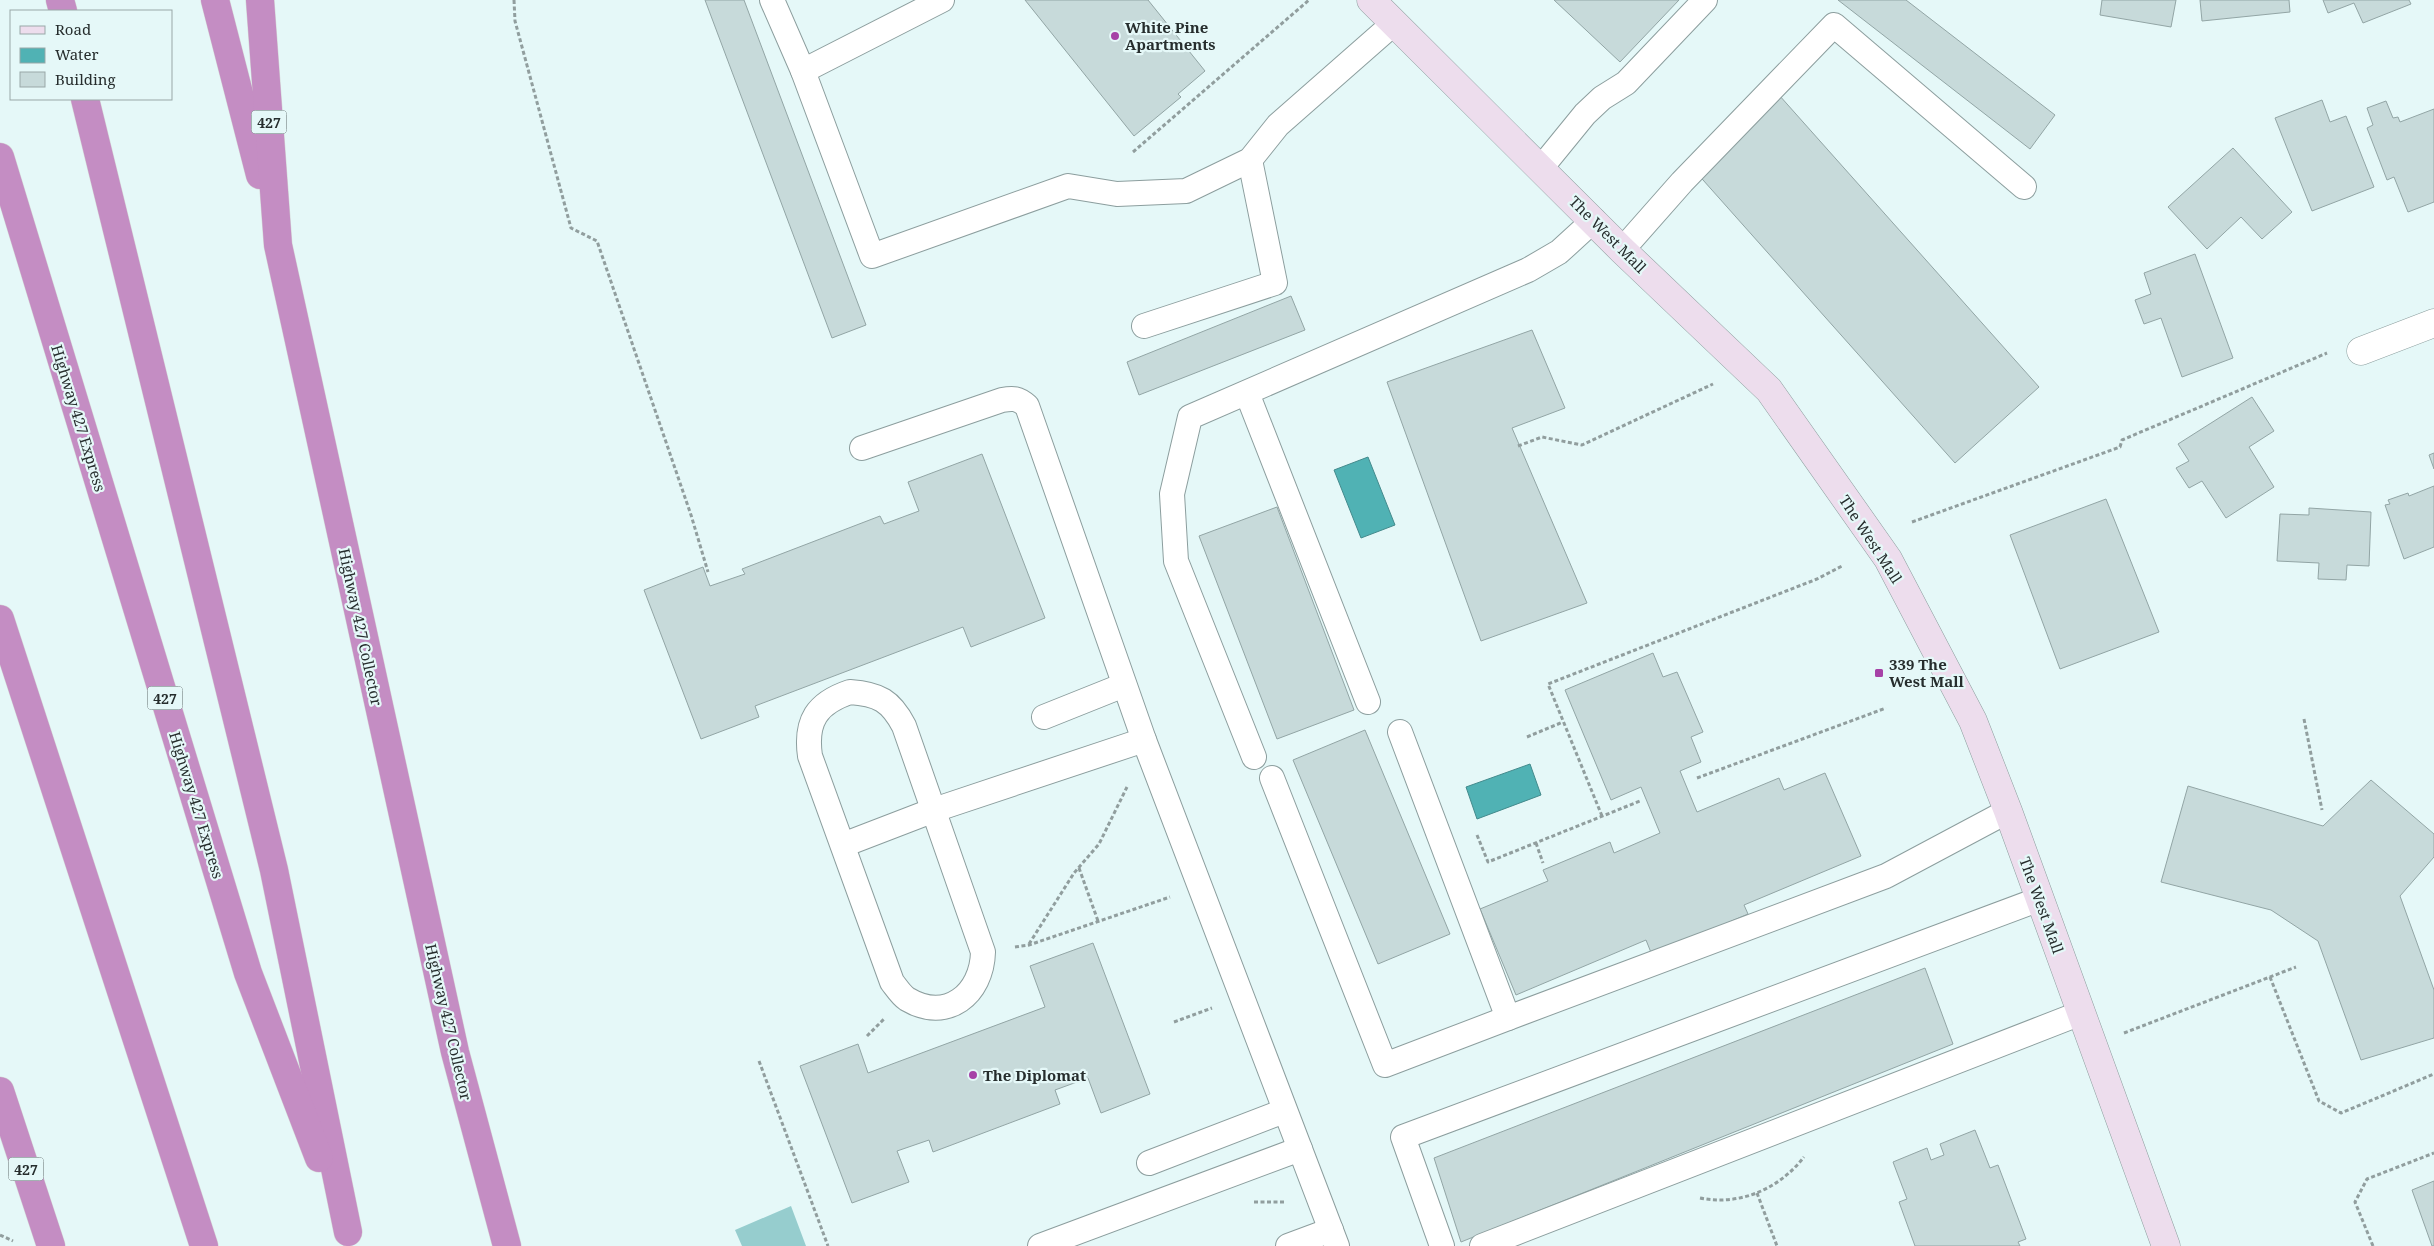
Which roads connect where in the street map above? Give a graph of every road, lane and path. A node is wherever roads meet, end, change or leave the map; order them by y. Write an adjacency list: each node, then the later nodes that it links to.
1 (215, 0): 18 (highway)
2 (260, 0): 18 (highway, Highway 427 Collector / 427)
3 (514, 0): 29 (path)
4 (772, 0): 10 (lane)
5 (942, 0): 10 (lane)
6 (1309, 0): 12 (path)
7 (1371, 0): 9 (main road, The West Mall)
8 (1705, 0): 15 (lane)
9 (1393, 24): 14 (lane); 15 (main road, The West Mall)
10 (803, 71): 14 (lane)
11 (85, 100): 76 (highway)
12 (1133, 152)
13 (0, 157): 76 (highway, Highway 427 Express / 427)
14 (1250, 160): 21 (lane)
15 (1541, 168): 17 (main road, The West Mall)
16 (2024, 187): 19 (lane)
17 (1594, 220): 19 (main road, The West Mall); 24 (lane)
18 (278, 245): 80 (highway, Highway 427 Collector / 427)
19 (1622, 250): 23 (main road, The West Mall)
20 (2434, 323): 22 (street)
21 (1144, 326)
22 (2362, 351): 27 (path)
23 (1746, 368): 25 (path); 47 (main road, The West Mall)
24 (1247, 393): 32 (lane); 40 (lane)
25 (1518, 446)
26 (862, 448): 31 (lane)
27 (1912, 522)
28 (1842, 566): 36 (path)
29 (708, 572)
30 (0, 619): 79 (highway)
31 (1124, 685): 34 (lane); 39 (lane)
32 (1368, 702)
33 (1886, 708): 42 (path)
34 (1044, 717)
35 (2304, 719): 46 (path)
36 (1563, 722): 38 (path); 48 (path)
37 (1400, 732): 63 (lane)
38 (1527, 737)
39 (1144, 740): 45 (lane); 69 (lane)
40 (1254, 758)
41 (1272, 778): 63 (lane)
42 (1696, 778)
43 (1128, 786): 53 (path)
44 (1640, 801): 48 (path)
45 (934, 810): 51 (lane); 51 (lane); 58 (lane)
46 (2322, 810)
47 (2008, 811): 55 (main road, The West Mall); 63 (lane)
48 (1602, 816): 50 (path)
49 (1477, 835): 50 (path)
50 (1536, 843): 52 (path)
51 (842, 845): 58 (lane)
52 (1543, 863)
53 (1079, 868): 56 (path); 57 (path)
54 (1176, 895): 56 (path)
55 (2040, 899): 62 (main road, The West Mall); 84 (lane)
56 (1098, 922): 57 (path)
57 (1029, 945): 58 (path)
58 (983, 952)
59 (2296, 967): 60 (path)
60 (2270, 977): 65 (path); 67 (path)
61 (1217, 1006): 64 (path)
62 (2081, 1013): 65 (main road, The West Mall); 85 (lane)
63 (1508, 1018)
64 (1174, 1022)
65 (2092, 1044): 87 (main road, The West Mall)
66 (759, 1061): 81 (path)
67 (2434, 1074)
68 (0, 1091): 78 (highway, 427)
69 (1284, 1111): 70 (lane); 73 (lane)
70 (1300, 1149): 75 (lane); 82 (lane)
71 (0, 1153): 77 (highway)
72 (2434, 1153): 88 (path)
73 (1149, 1163)
74 (1757, 1193): 86 (path)
75 (1334, 1238): 83 (lane)
76 (350, 1239)
77 (44, 1246)
78 (51, 1246)
79 (204, 1246)
80 (507, 1246)
81 (828, 1246)
82 (1040, 1246)
83 (1288, 1246)
84 (1442, 1246)
85 (1482, 1246)
86 (1778, 1246)
87 (2166, 1246)
88 (2372, 1246)

